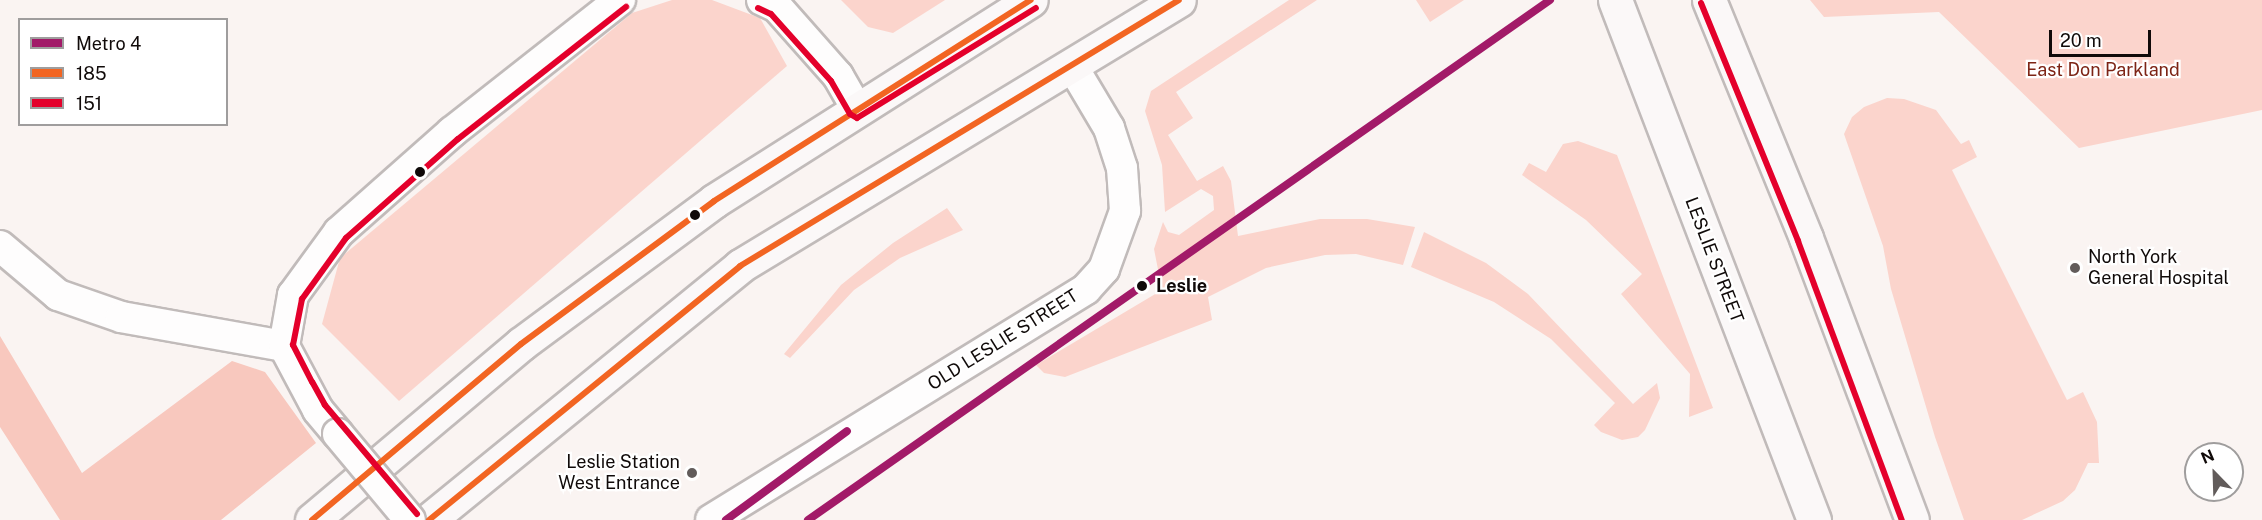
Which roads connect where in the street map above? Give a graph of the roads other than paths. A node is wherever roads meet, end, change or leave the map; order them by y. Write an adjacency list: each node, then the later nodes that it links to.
1 (620, 0): 10 (street)
2 (762, 0): 8 (street)
3 (1031, 0): 8 (main road)
4 (1179, 0): 7 (main road)
5 (1615, 0): 15 (main road, LESLIE STREET)
6 (1709, 0): 16 (main road)
7 (1072, 66): 13 (main road); 14 (street, OLD LESLIE STREET)
8 (857, 109): 11 (main road)
9 (0, 246): 10 (street)
10 (284, 346): 12 (street, bridge)
11 (312, 520)
12 (410, 520)
13 (429, 520)
14 (711, 520)
15 (1814, 520)
16 (1912, 520)

